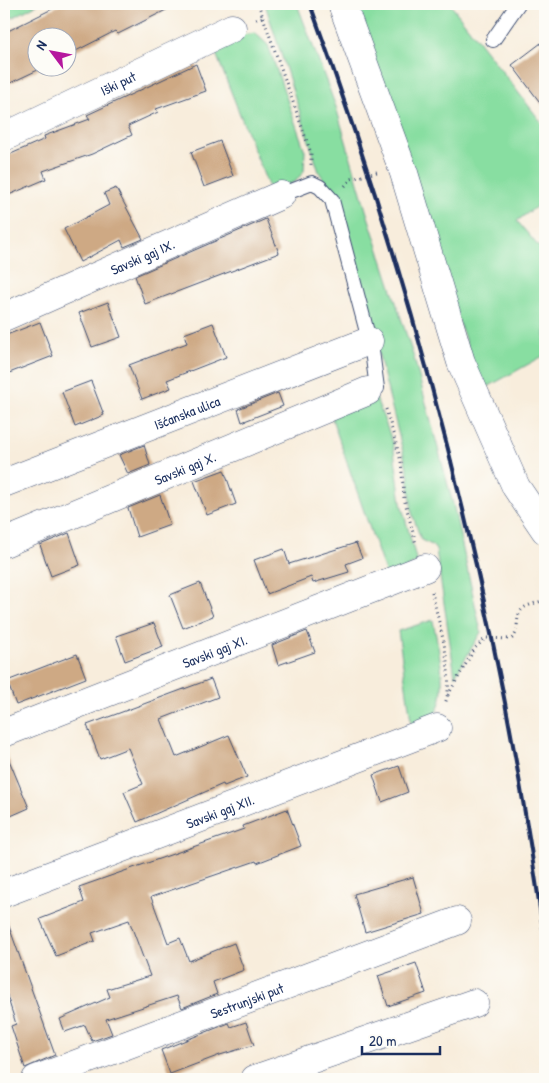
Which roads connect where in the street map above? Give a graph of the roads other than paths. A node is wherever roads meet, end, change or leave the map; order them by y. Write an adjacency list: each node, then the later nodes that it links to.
1 (342, 4): 11 (street)
2 (518, 4): 4 (lane)
3 (232, 28): 5 (street, Iški put)
4 (493, 40)
5 (4, 137)
6 (281, 195): 7 (street, Savski gaj IX.); 8 (lane)
7 (4, 317)
8 (369, 341): 9 (lane); 10 (street, Išćanska ulica)
9 (372, 390): 12 (street, Savski gaj X.)
10 (4, 483)
11 (545, 530)
12 (4, 543)
13 (425, 568): 15 (street, Savski gaj XI.)
14 (436, 728): 16 (street, Savski gaj XII.)
15 (4, 733)
16 (4, 892)
17 (457, 921): 19 (street, Sestrunjski put)
18 (474, 1003): 20 (street)
19 (36, 1079)
20 (255, 1079)

